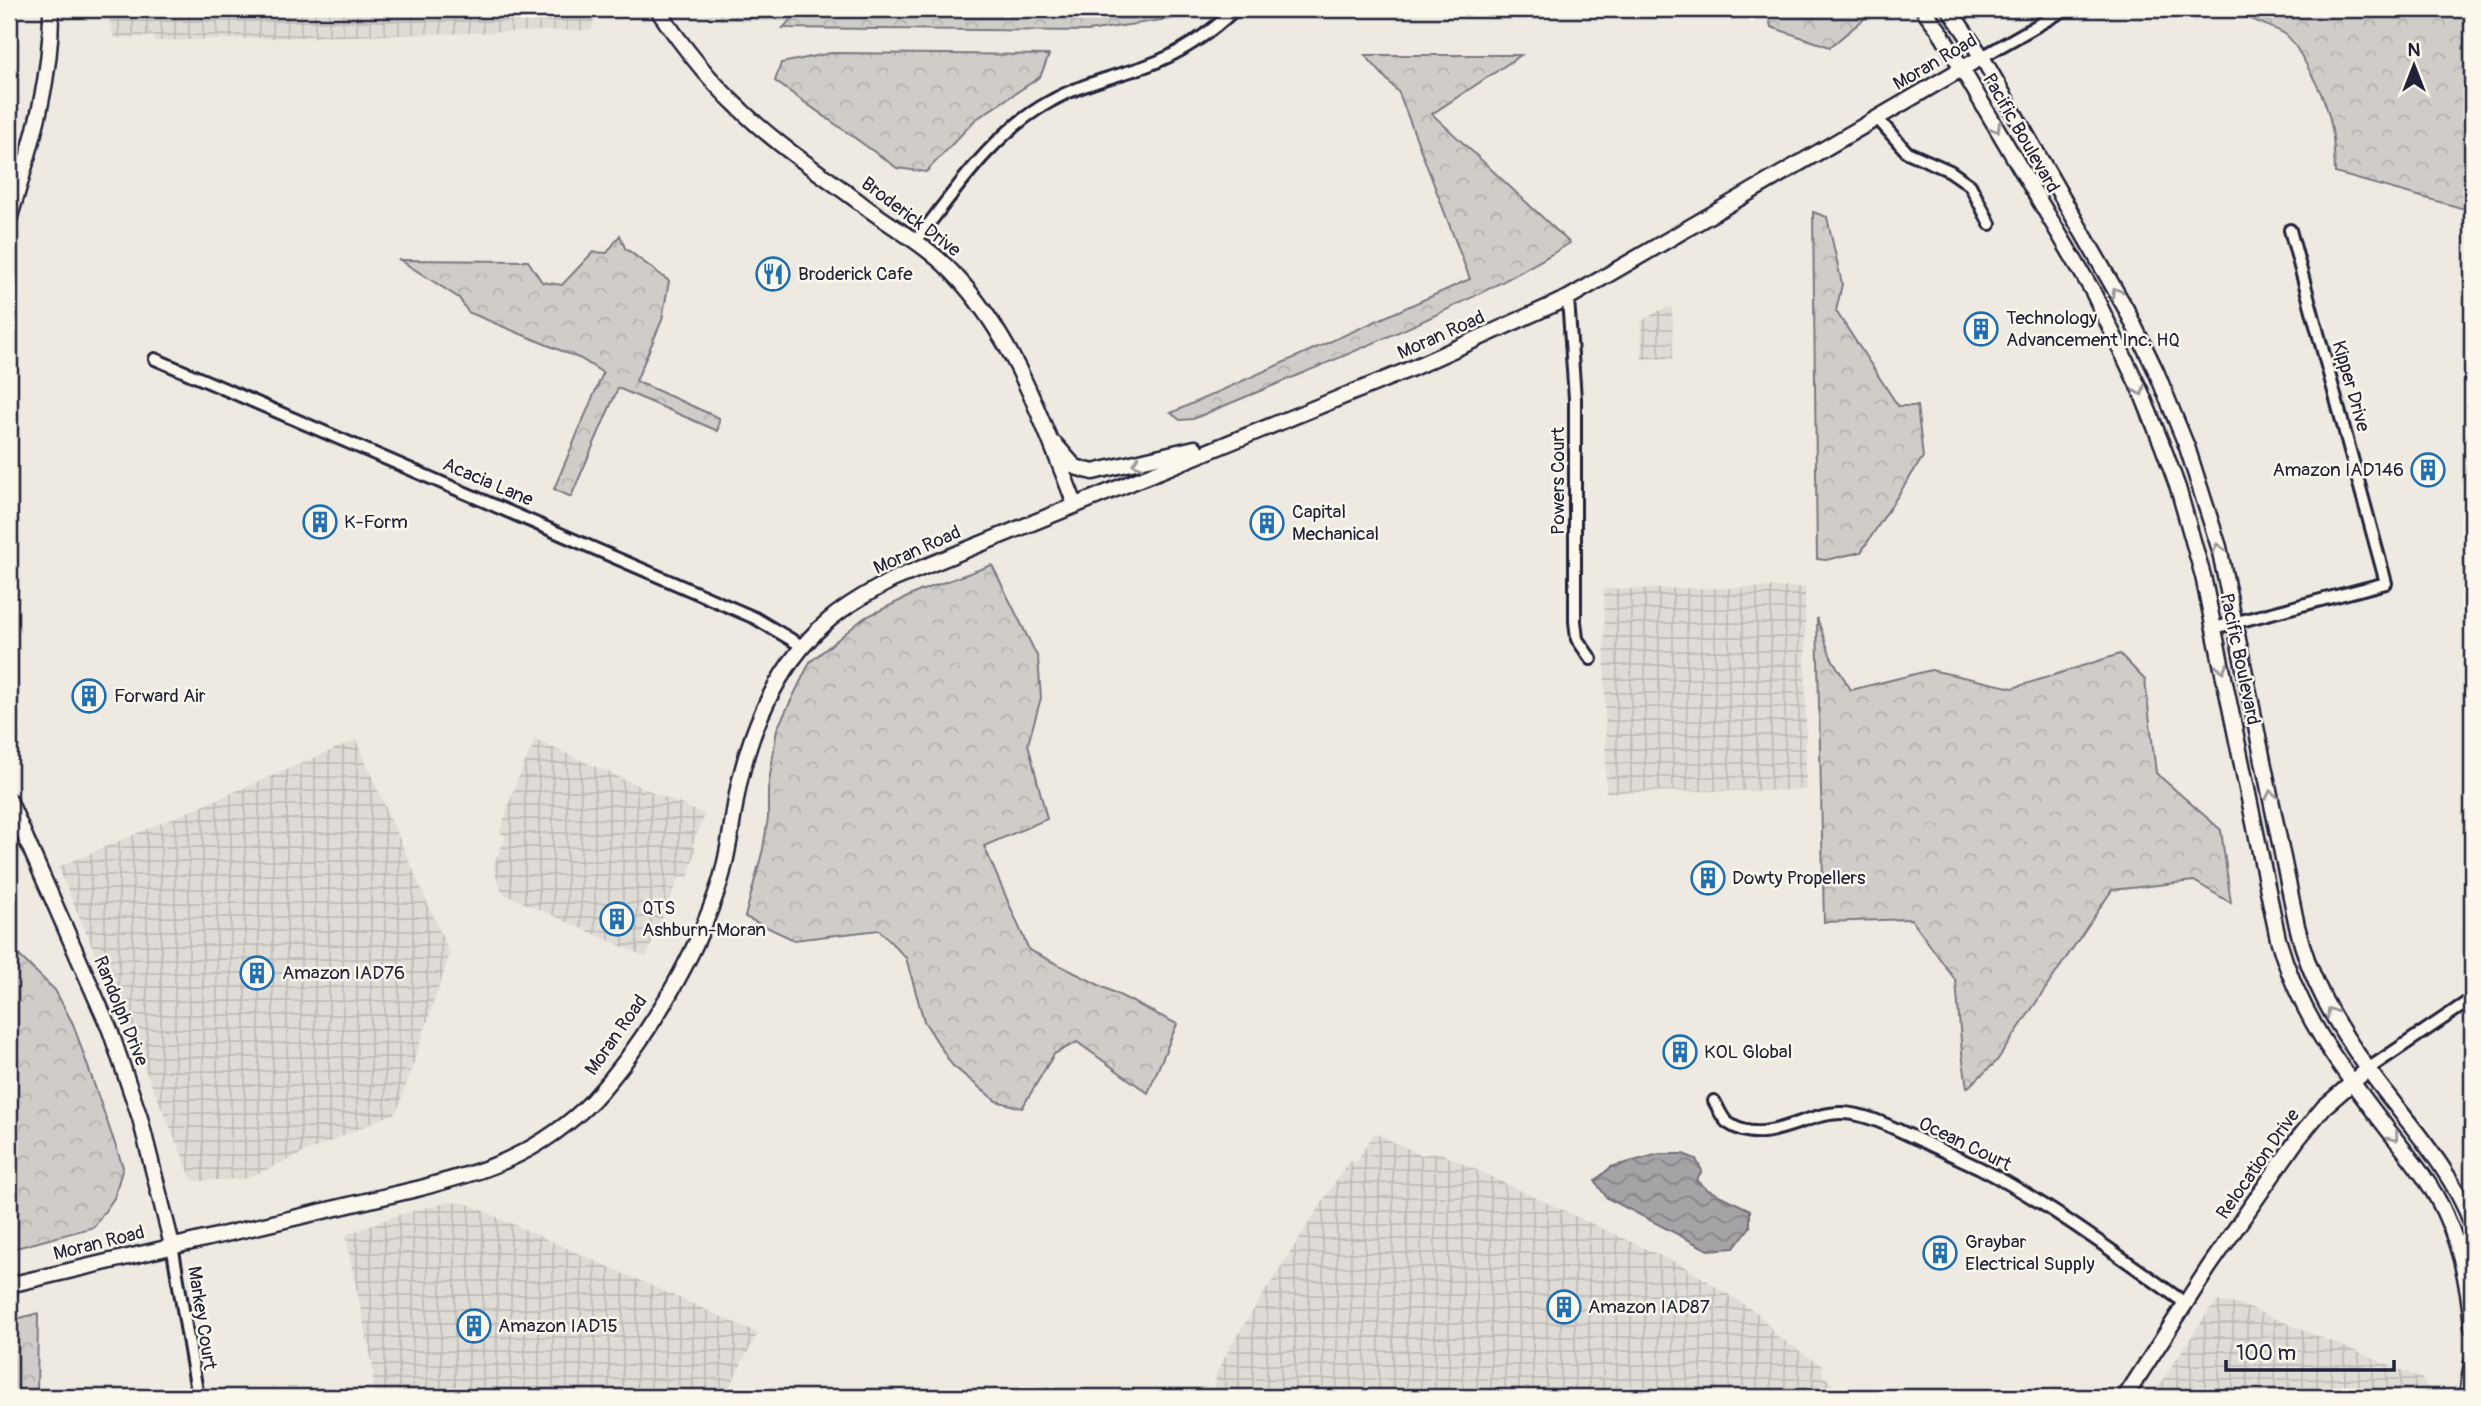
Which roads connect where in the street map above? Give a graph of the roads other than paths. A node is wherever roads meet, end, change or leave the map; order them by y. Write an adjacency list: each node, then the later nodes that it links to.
1 (51, 9): 10 (street)
2 (657, 9): 13 (street, Broderick Drive)
3 (1235, 9): 13 (street)
4 (1923, 9): 8 (street, Pacific Boulevard)
5 (1950, 9): 7 (street, Pacific Boulevard)
6 (2066, 9): 7 (street, Moran Road)
7 (1982, 57): 8 (street, Moran Road); 19 (street, Pacific Boulevard, one-way to 7)
8 (1961, 69): 9 (street, Moran Road); 20 (street, Pacific Boulevard, one-way to 20)
9 (1877, 118): 11 (street); 14 (street, Moran Road)
10 (9, 220)
11 (1990, 225)
12 (2290, 230): 19 (street, Kipper Drive)
13 (915, 242): 17 (street, Broderick Drive)
14 (1569, 298): 16 (street, Moran Road); 22 (street, Powers Court)
15 (155, 359): 21 (street, Acacia Lane)
16 (1251, 434): 17 (street, one-way to 17); 18 (street, Moran Road)
17 (1048, 435): 18 (street, Broderick Drive)
18 (1075, 504): 21 (street, Moran Road)
19 (2236, 623): 20 (street, Kipper Drive); 25 (street, Pacific Boulevard, one-way to 19)
20 (2214, 628): 26 (street, Pacific Boulevard, one-way to 26)
21 (802, 646): 29 (street, Moran Road)
22 (1591, 659)
23 (9, 800): 29 (street, Randolph Drive)
24 (2472, 999): 25 (street, Relocation Drive)
25 (2368, 1069): 26 (street, Relocation Drive); 28 (street, Pacific Boulevard)
26 (2352, 1083): 31 (street, Relocation Drive); 32 (street, Pacific Boulevard, one-way to 32)
27 (1714, 1101): 31 (street, Ocean Court)
28 (2472, 1224)
29 (173, 1245): 30 (street, Moran Road); 34 (street, Markey Court)
30 (9, 1285)
31 (2186, 1303): 35 (street, Relocation Drive)
32 (2472, 1327)
33 (2472, 1363): 36 (street)
34 (198, 1397)
35 (2125, 1397)
36 (2467, 1397)

